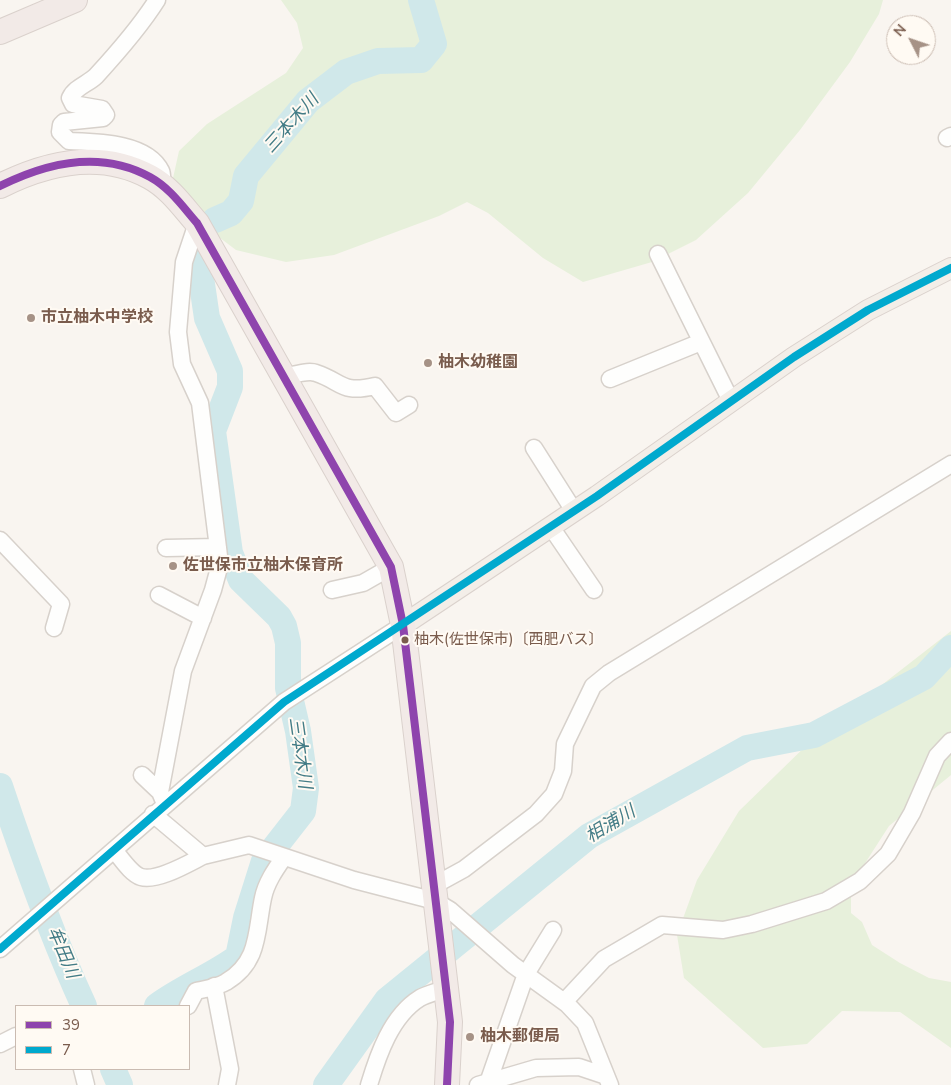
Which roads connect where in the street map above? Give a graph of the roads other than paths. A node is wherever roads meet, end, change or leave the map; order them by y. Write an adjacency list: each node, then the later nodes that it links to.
1 (75, 0): 3 (highway)
2 (157, 0): 5 (street)
3 (0, 32)
4 (0, 186): 5 (highway)
5 (162, 186): 6 (highway)
6 (197, 223): 10 (highway); 19 (street)
7 (658, 254): 9 (street)
8 (951, 268): 12 (main road)
9 (701, 342): 11 (street); 12 (street)
10 (284, 377): 13 (street); 21 (highway)
11 (610, 379)
12 (731, 401): 16 (main road)
13 (409, 405)
14 (534, 448): 16 (street)
15 (951, 464): 34 (street)
16 (574, 511): 17 (main road)
17 (551, 527): 23 (street); 26 (main road)
18 (0, 540): 27 (street)
19 (218, 546): 20 (street); 25 (street)
20 (166, 548)
21 (391, 567): 22 (street); 26 (highway)
22 (332, 590)
23 (594, 590)
24 (159, 595): 25 (street)
25 (203, 618): 30 (street)
26 (403, 625): 30 (street); 34 (highway)
27 (54, 628)
28 (951, 742): 40 (street)
29 (142, 775): 30 (street)
30 (159, 803): 31 (street); 32 (street)
31 (114, 850): 32 (street); 36 (street)
32 (203, 856): 33 (street)
33 (281, 856): 34 (street); 38 (street)
34 (439, 901): 37 (street); 39 (highway)
35 (553, 930): 37 (street)
36 (2, 943)
37 (519, 970): 40 (street); 46 (street)
38 (214, 986): 41 (street); 48 (street)
39 (446, 988): 49 (street); 50 (highway)
40 (564, 1002): 45 (street)
41 (189, 1005)
42 (15, 1036): 43 (street)
43 (0, 1044)
44 (82, 1070): 47 (street)
45 (608, 1080): 46 (street)
46 (484, 1083)
47 (86, 1085)
48 (227, 1085)
49 (369, 1085)
50 (447, 1085)

